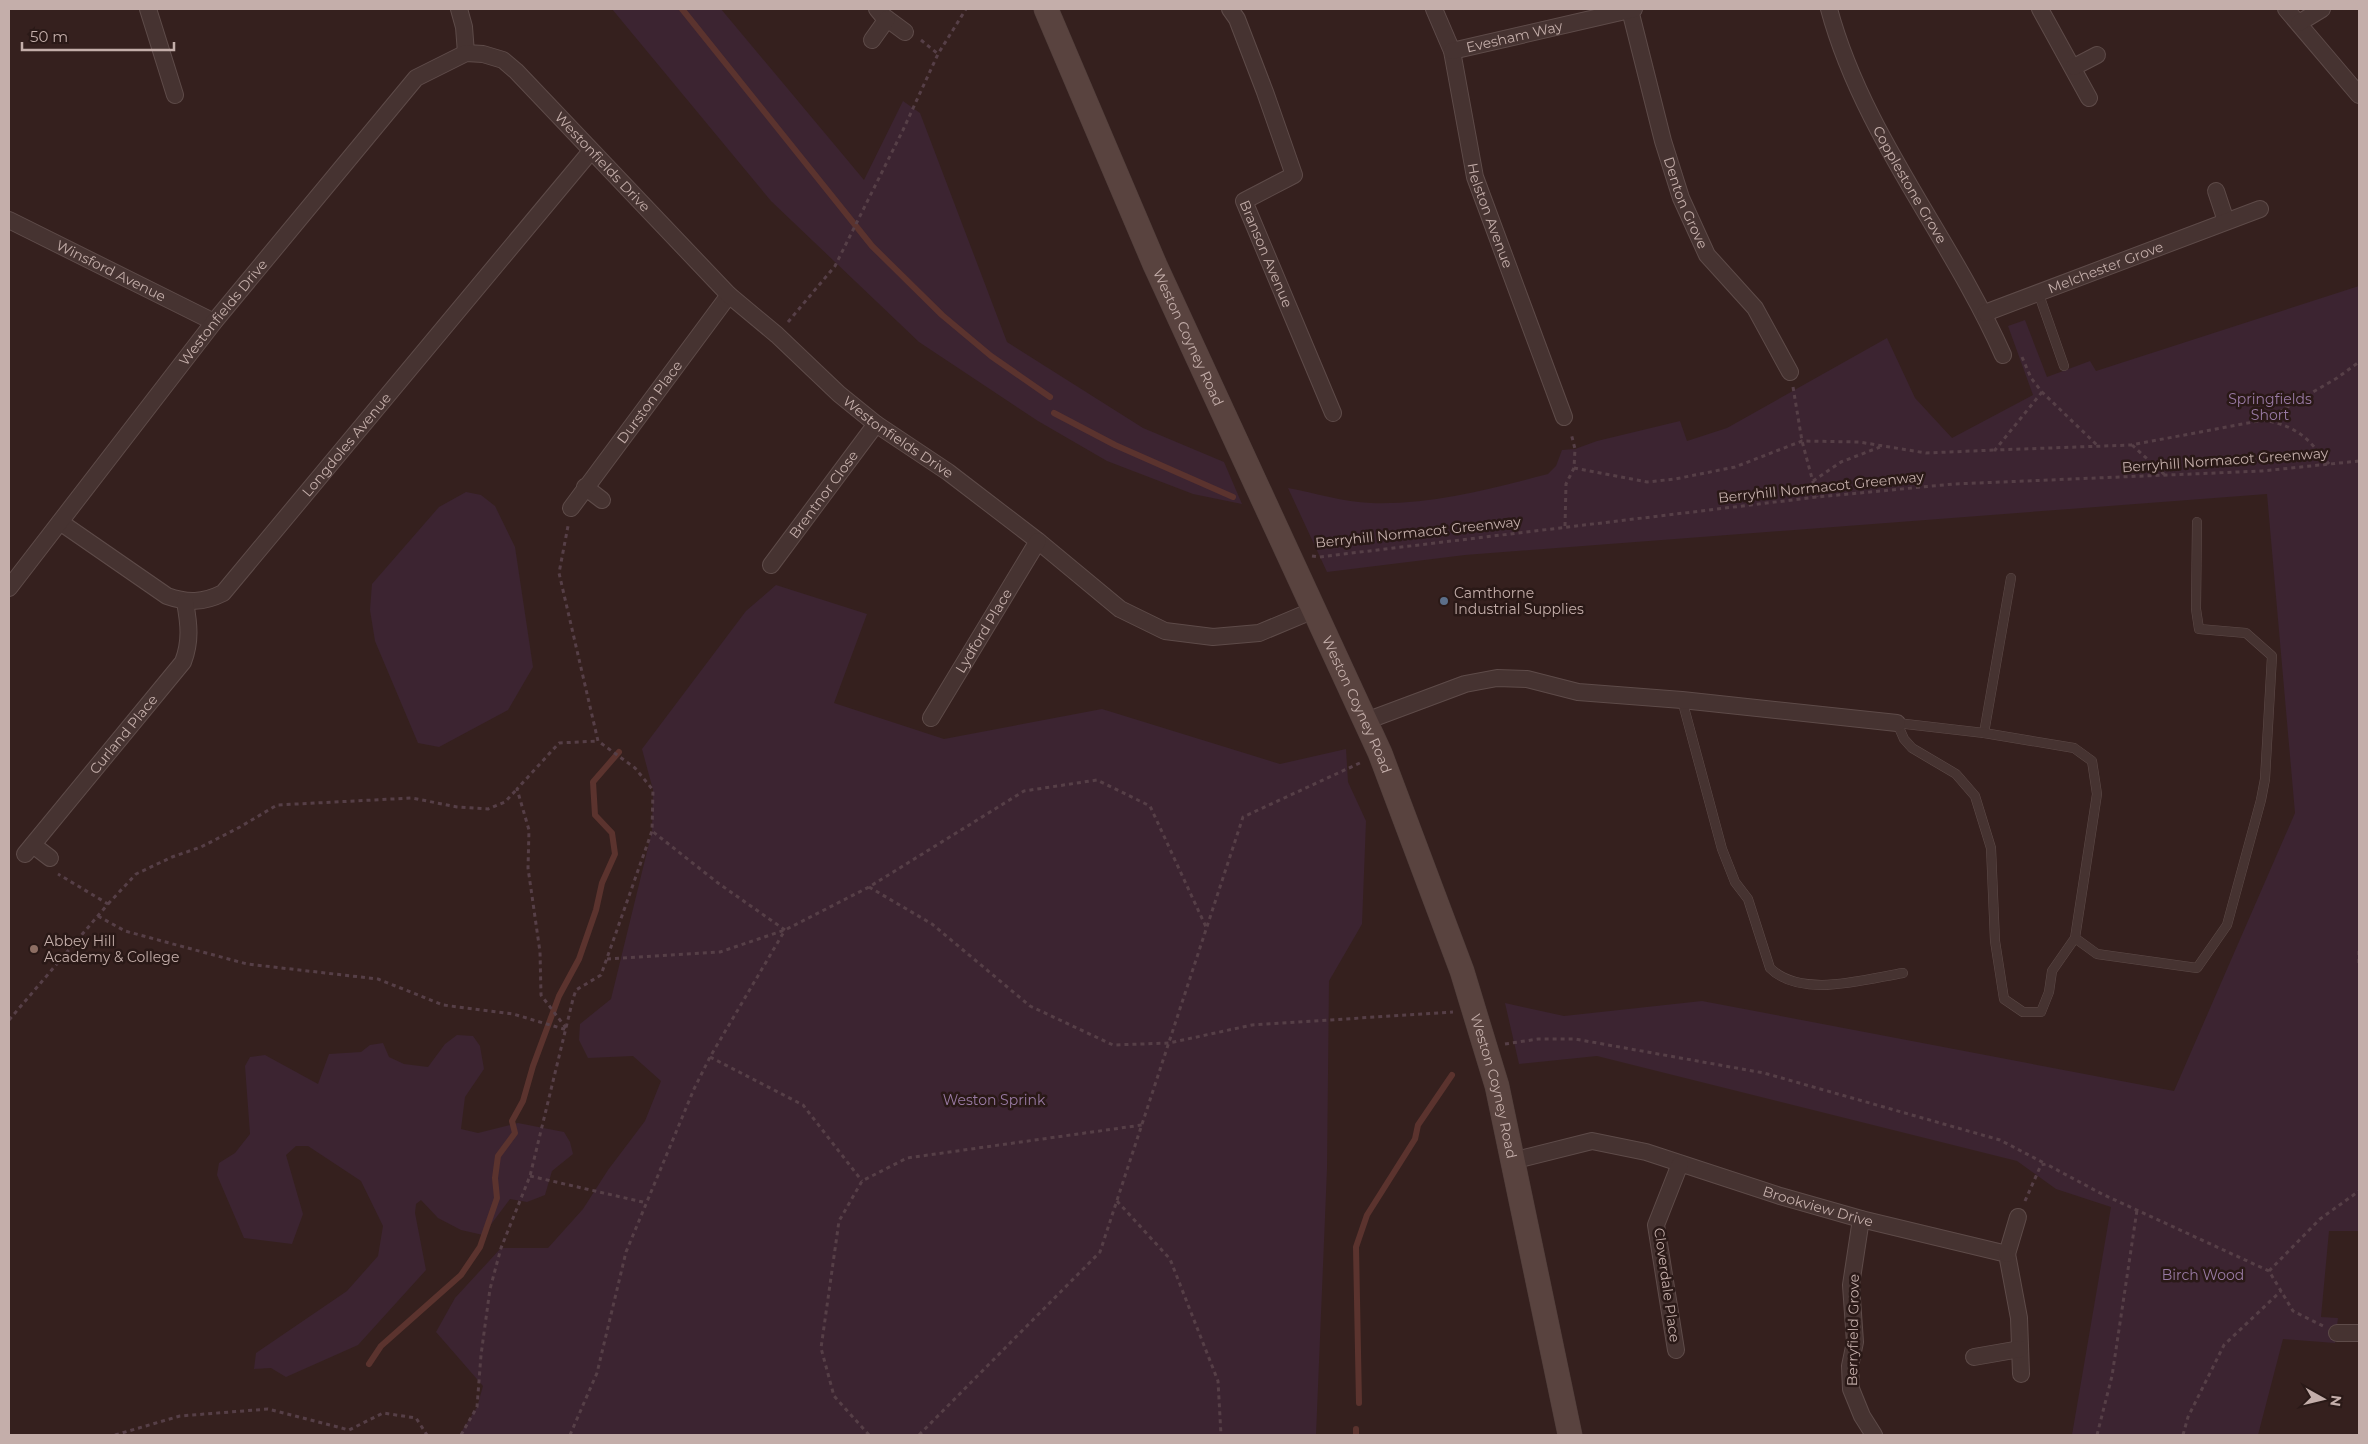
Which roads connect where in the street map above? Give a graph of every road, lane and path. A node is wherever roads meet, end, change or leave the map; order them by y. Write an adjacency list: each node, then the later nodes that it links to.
1 (148, 9): 20 (street)
2 (459, 9): 17 (street)
3 (966, 9): 32 (path)
4 (1230, 9): 39 (street, Branson Avenue)
5 (1434, 9): 16 (street, Helston Avenue)
6 (1632, 9): 16 (street, Evesham Way); 36 (street, Denton Grove)
7 (1829, 9): 30 (street, Copplestone Grove)
8 (2040, 9): 19 (street)
9 (2286, 9): 13 (street)
10 (2322, 9): 13 (street)
11 (1050, 10): 61 (street, Weston Coyney Road)
12 (882, 14): 14 (street); 15 (street)
13 (2299, 23): 21 (street)
14 (905, 32)
15 (872, 40)
16 (1452, 51): 40 (street, Helston Avenue)
17 (466, 53): 23 (street, Westonfields Drive); 31 (street, Westonfields Drive)
18 (2097, 55): 19 (street)
19 (2074, 67): 22 (street)
20 (175, 94)
21 (2359, 95)
22 (2088, 98)
23 (590, 151): 29 (street, Westonfields Drive); 65 (street, Longdoles Avenue)
24 (2216, 191): 27 (street)
25 (2260, 209): 27 (street, Melchester Grove)
26 (9, 220): 31 (street, Winsford Avenue)
27 (2226, 221): 28 (street, Melchester Grove)
28 (2038, 292): 30 (street, Melchester Grove); 35 (lane)
29 (729, 295): 32 (street, Westonfields Drive); 53 (street, Durston Place)
30 (1985, 313): 33 (street, Copplestone Grove)
31 (214, 322): 57 (street, Westonfields Drive)
32 (776, 335): 42 (street, Westonfields Drive)
33 (2003, 354)
34 (2359, 362): 41 (path)
35 (2064, 366)
36 (1790, 372): 43 (path)
37 (2031, 378): 38 (path)
38 (2042, 392): 46 (path); 47 (path)
39 (1333, 413)
40 (1564, 416): 50 (path)
41 (2264, 420): 44 (path); 49 (path)
42 (876, 424): 60 (street, Westonfields Drive); 62 (street, Brentnor Close)
43 (1802, 441): 45 (path); 50 (path); 52 (path)
44 (2131, 445): 46 (path); 51 (path)
45 (1880, 446): 47 (path); 52 (path)
46 (2099, 446): 47 (path)
47 (1995, 450)
48 (2359, 461): 49 (path, Berryhill Normacot Greenway)
49 (2329, 464): 51 (path, Berryhill Normacot Greenway)
50 (1574, 468): 59 (path)
51 (2167, 476): 54 (path, Berryhill Normacot Greenway)
52 (1814, 481): 54 (path)
53 (585, 487): 55 (street); 56 (street, Durston Place)
54 (1818, 497): 59 (path, Berryhill Normacot Greenway)
55 (602, 500)
56 (571, 508): 72 (path)
57 (60, 522): 64 (street, Westonfields Drive); 65 (street)
58 (2196, 522): 83 (lane)
59 (1565, 526): 61 (path, Berryhill Normacot Greenway)
60 (1038, 541): 66 (street, Westonfields Drive); 68 (street, Lydford Place)
61 (1287, 550): 66 (street, Weston Coyney Road)
62 (771, 565)
63 (2011, 578): 71 (lane)
64 (9, 588)
65 (185, 602): 76 (street, Curland Place)
66 (1314, 610): 69 (street, Weston Coyney Road)
67 (1682, 700): 69 (street); 70 (street); 87 (lane)
68 (931, 718)
69 (1366, 721): 73 (street, Weston Coyney Road)
70 (1897, 723): 71 (lane); 83 (lane)
71 (1984, 733): 83 (lane)
72 (598, 741): 74 (path); 75 (path)
73 (1380, 753): 81 (path); 88 (street, Weston Coyney Road)
74 (517, 789): 79 (path); 90 (path)
75 (652, 831): 82 (path); 85 (path)
76 (29, 850): 77 (street); 79 (path)
77 (50, 858)
78 (869, 888): 81 (path); 82 (path); 91 (path)
79 (108, 904): 80 (path)
80 (98, 916): 89 (path); 90 (path)
81 (1206, 927): 91 (path)
82 (785, 930): 85 (path); 93 (path)
83 (2075, 938)
84 (2359, 951): 86 (path)
85 (607, 960): 90 (path)
86 (2359, 967)
87 (1903, 973)
88 (1474, 1010): 91 (path); 92 (street, Weston Coyney Road)
89 (9, 1020)
90 (567, 1030): 98 (path)
91 (1168, 1043): 94 (path)
92 (1485, 1047): 95 (street, Weston Coyney Road); 97 (path)
93 (710, 1057): 99 (path); 102 (path)
94 (1142, 1125): 99 (path); 101 (path)
95 (1512, 1160): 96 (street, Brookview Drive); 122 (street, Weston Coyney Road)
96 (1680, 1164): 105 (street, Brookview Drive); 112 (street, Cloverdale Place)
97 (2046, 1164): 103 (path); 104 (path)
98 (530, 1176): 102 (path); 117 (path)
99 (862, 1181): 119 (path)
100 (2359, 1191): 107 (path)
101 (1117, 1201): 120 (path); 121 (path)
102 (647, 1203): 118 (path)
103 (2137, 1210): 107 (path); 124 (path)
104 (2018, 1217): 106 (street)
105 (1861, 1219): 106 (street, Brookview Drive); 123 (street, Berryfield Grove)
106 (2007, 1254): 111 (street)
107 (2269, 1271): 108 (path)
108 (2281, 1291): 109 (path); 125 (path)
109 (2337, 1333): 110 (street)
110 (2359, 1333)
111 (2020, 1349): 113 (street); 114 (street)
112 (1676, 1350)
113 (1974, 1357)
114 (2021, 1374)
115 (115, 1435): 116 (path)
116 (427, 1435)
117 (461, 1435)
118 (570, 1435)
119 (869, 1435)
120 (919, 1435)
121 (1221, 1435)
122 (1570, 1435)
123 (1874, 1435)
124 (2097, 1435)
125 (2184, 1435)

